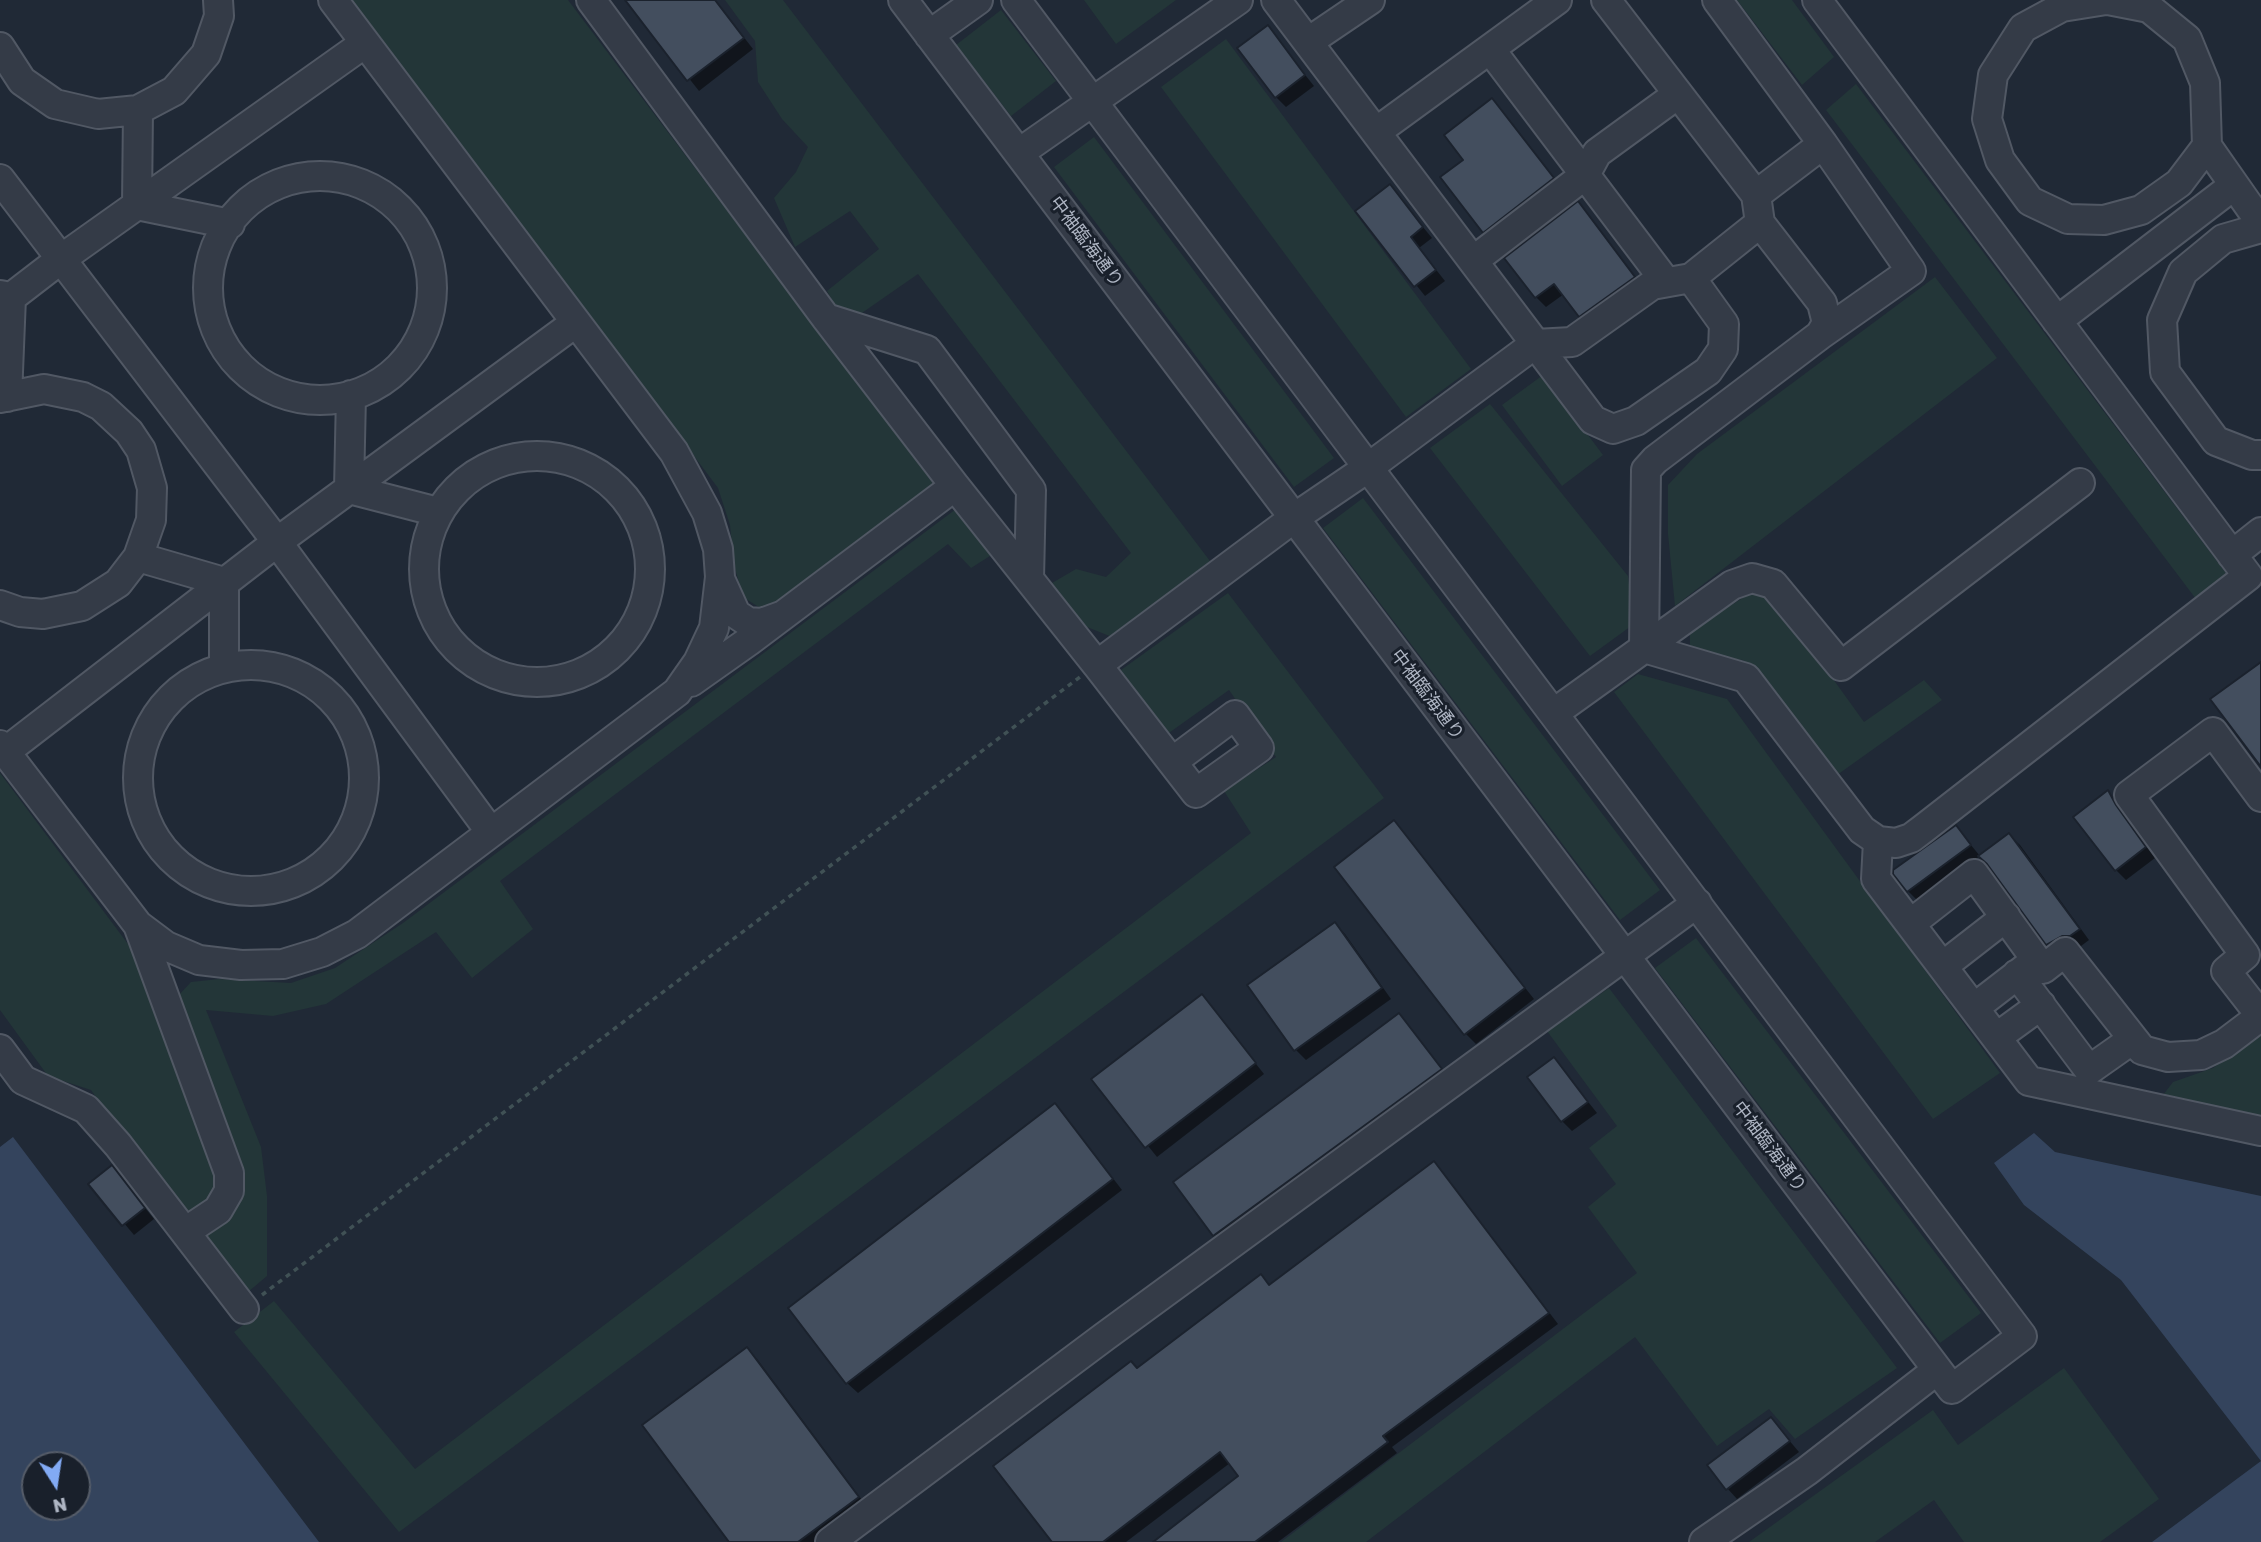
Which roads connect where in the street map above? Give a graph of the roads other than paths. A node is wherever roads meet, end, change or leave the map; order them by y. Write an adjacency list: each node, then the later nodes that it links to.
1 (219, 0): 22 (street)
2 (333, 0): 17 (street)
3 (591, 0): 39 (street)
4 (903, 0): 15 (street, 中袖臨海通り)
5 (978, 0): 15 (street)
6 (1016, 0): 21 (street)
7 (1238, 0): 21 (street)
8 (1276, 0): 16 (street)
9 (1370, 0): 16 (street)
10 (1557, 0): 19 (street)
11 (1606, 0): 20 (street)
12 (1717, 0): 24 (street)
13 (1817, 0): 40 (street)
14 (2107, 0): 25 (street); 25 (street)
15 (929, 35): 26 (street, 中袖臨海通り)
16 (1308, 42): 23 (street)
17 (365, 43): 31 (street); 41 (street)
18 (0, 47): 22 (street)
19 (1490, 49): 23 (street); 27 (street)
20 (1678, 94): 27 (street); 30 (street)
21 (1092, 101): 26 (street); 47 (street)
22 (138, 110): 31 (street)
23 (1376, 132): 36 (street)
24 (1823, 144): 30 (street); 42 (street)
25 (2207, 146): 29 (street)
26 (1019, 153): 52 (street, 中袖臨海通り)
27 (1585, 175): 36 (street); 37 (street)
28 (0, 179): 35 (street)
29 (2233, 186): 34 (street); 40 (street)
30 (1756, 195): 32 (street)
31 (137, 205): 33 (street); 35 (street)
32 (1760, 223): 37 (street); 42 (street)
33 (230, 225): 44 (street); 44 (street)
34 (2261, 226): 46 (street)
35 (61, 259): 38 (street); 54 (street)
36 (1473, 261): 43 (street)
37 (1679, 280): 43 (street); 43 (street)
38 (4, 299): 45 (street)
39 (826, 318): 49 (street); 58 (street)
40 (2057, 321): 56 (street)
41 (575, 323): 50 (street); 57 (street)
42 (1820, 335): 62 (street)
43 (1535, 344): 47 (street)
44 (351, 395): 50 (street)
45 (3, 397): 55 (street)
46 (2261, 455)
47 (1369, 467): 52 (street); 66 (street)
48 (2080, 483): 62 (street)
49 (955, 486): 58 (street); 61 (street)
50 (349, 489): 51 (street); 54 (street)
51 (438, 512): 51 (street)
52 (1294, 518): 63 (street); 76 (street, 中袖臨海通り)
53 (2261, 532): 56 (street)
54 (277, 542): 59 (street); 70 (street)
55 (138, 557): 59 (street); 60 (street)
56 (2247, 575): 71 (street)
57 (720, 577): 61 (street); 65 (street)
58 (1029, 579): 63 (street)
59 (224, 582): 64 (street); 67 (street)
60 (0, 605)
61 (783, 615): 65 (street)
62 (1644, 648): 66 (street); 71 (street)
63 (1097, 665): 68 (street)
64 (224, 667): 64 (street)
65 (677, 692): 70 (street)
66 (1554, 713): 72 (street)
67 (2, 748): 75 (street)
68 (1172, 762)
69 (2261, 797): 83 (street)
70 (490, 831): 77 (street)
71 (1878, 841): 74 (street)
72 (1697, 903): 76 (street); 90 (street)
73 (2006, 917): 74 (street); 78 (street); 79 (street)
74 (1910, 923): 78 (street)
75 (138, 925): 77 (street); 81 (street)
76 (1624, 955): 90 (street, 中袖臨海通り); 91 (street)
77 (212, 962): 81 (street)
78 (1943, 966): 82 (street)
79 (2027, 967): 80 (street); 82 (street); 85 (street)
80 (2041, 1005): 84 (street); 85 (street)
81 (167, 1007): 88 (street)
82 (1974, 1008): 84 (street)
83 (2261, 1016): 85 (street)
84 (1997, 1037): 87 (street)
85 (2133, 1039)
86 (0, 1049): 88 (street)
87 (2261, 1131)
88 (185, 1232): 89 (street)
89 (244, 1309)
90 (1945, 1380): 92 (street)
91 (830, 1542)
92 (1704, 1542)

